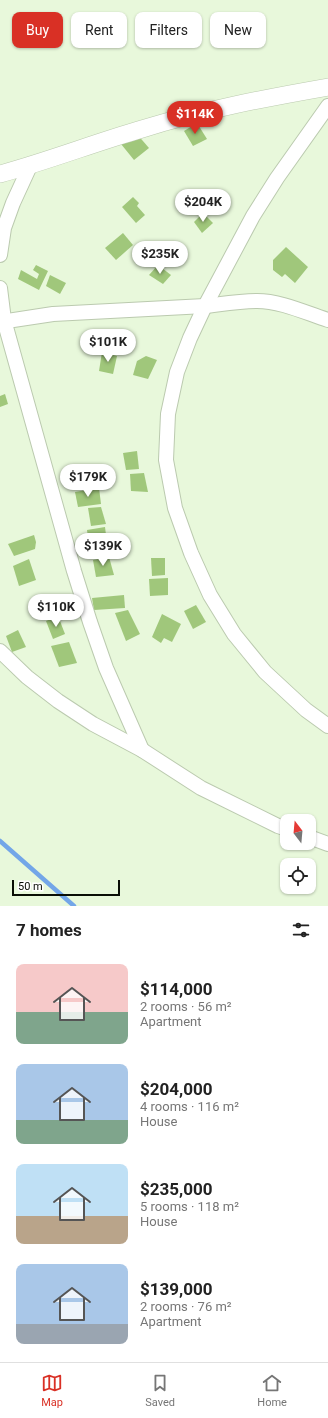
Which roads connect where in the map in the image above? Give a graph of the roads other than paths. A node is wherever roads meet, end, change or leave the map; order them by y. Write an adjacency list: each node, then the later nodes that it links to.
1 (328, 87): 3 (street)
2 (328, 106): 7 (street)
3 (30, 166): 4 (street); 5 (street)
4 (0, 174)
5 (0, 255)
6 (0, 288): 9 (street)
7 (205, 306): 8 (street); 9 (street); 11 (street)
8 (328, 320)
9 (2, 321): 12 (street)
10 (0, 651): 12 (street)
11 (328, 726)
12 (142, 750): 13 (street)
13 (280, 827)
14 (316, 840): 15 (street)
15 (328, 844)

